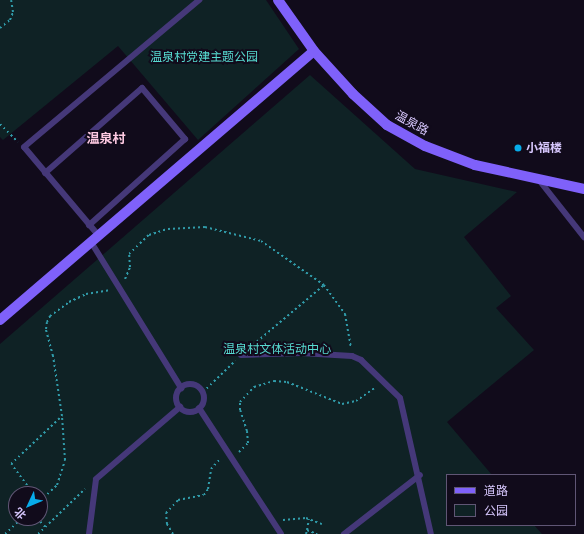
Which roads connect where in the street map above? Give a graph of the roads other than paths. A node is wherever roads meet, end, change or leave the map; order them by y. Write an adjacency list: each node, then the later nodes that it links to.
1 (199, 0): 4 (lane)
2 (278, 0): 3 (street, 温泉路)
3 (314, 51): 5 (street, 温泉路); 9 (street)
4 (45, 173): 7 (lane); 7 (lane)
5 (539, 179): 6 (street, 温泉路); 8 (lane)
6 (584, 189)
7 (89, 224): 9 (lane)
8 (584, 237)
9 (95, 239): 10 (street); 12 (lane)
10 (0, 320)
11 (241, 355): 15 (lane)
12 (181, 388): 13 (lane); 14 (lane)
13 (180, 407): 14 (lane); 16 (lane)
14 (199, 408): 17 (lane)
15 (420, 475): 18 (lane); 19 (lane)
16 (89, 534)
17 (281, 534)
18 (344, 534)
19 (431, 534)

